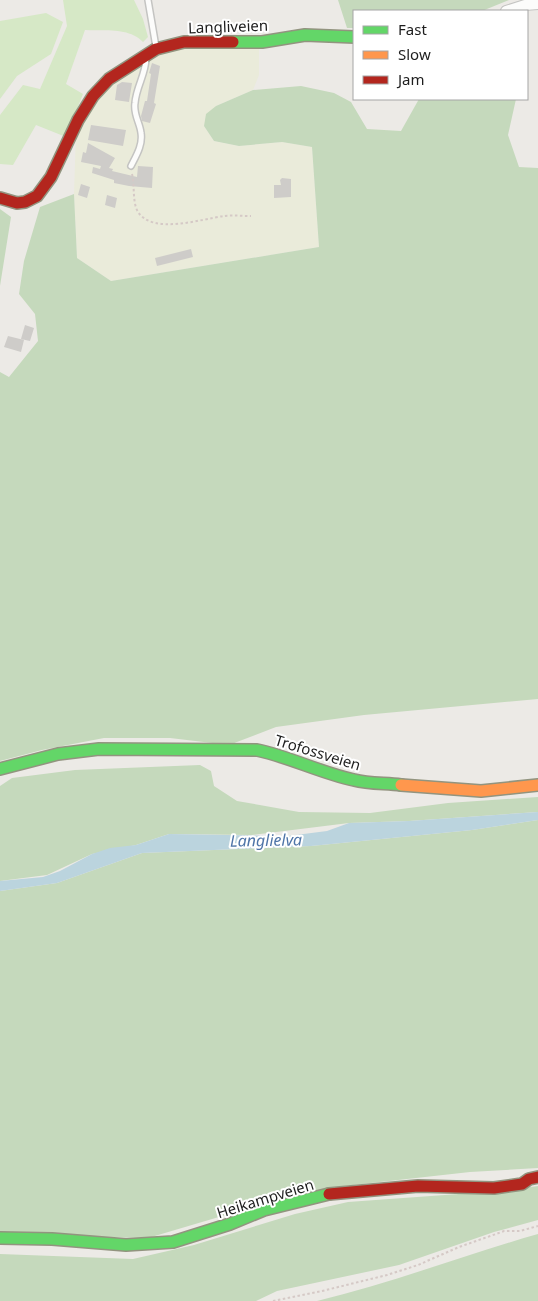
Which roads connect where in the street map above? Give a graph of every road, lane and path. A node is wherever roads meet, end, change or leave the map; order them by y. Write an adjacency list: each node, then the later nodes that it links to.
1 (148, 0): 5 (lane)
2 (538, 4): 3 (street)
3 (509, 10)
4 (353, 37): 5 (street, Langliveien)
5 (156, 50): 6 (street, Langliveien)
6 (145, 55): 7 (lane); 8 (street, Langliveien)
7 (131, 166): 9 (path)
8 (0, 198)
9 (251, 216)
10 (0, 770): 11 (street, Trofossveien)
11 (538, 785)
12 (538, 1177): 14 (street, Heikampveien)
13 (538, 1226): 15 (path)
14 (0, 1238)
15 (273, 1301)

